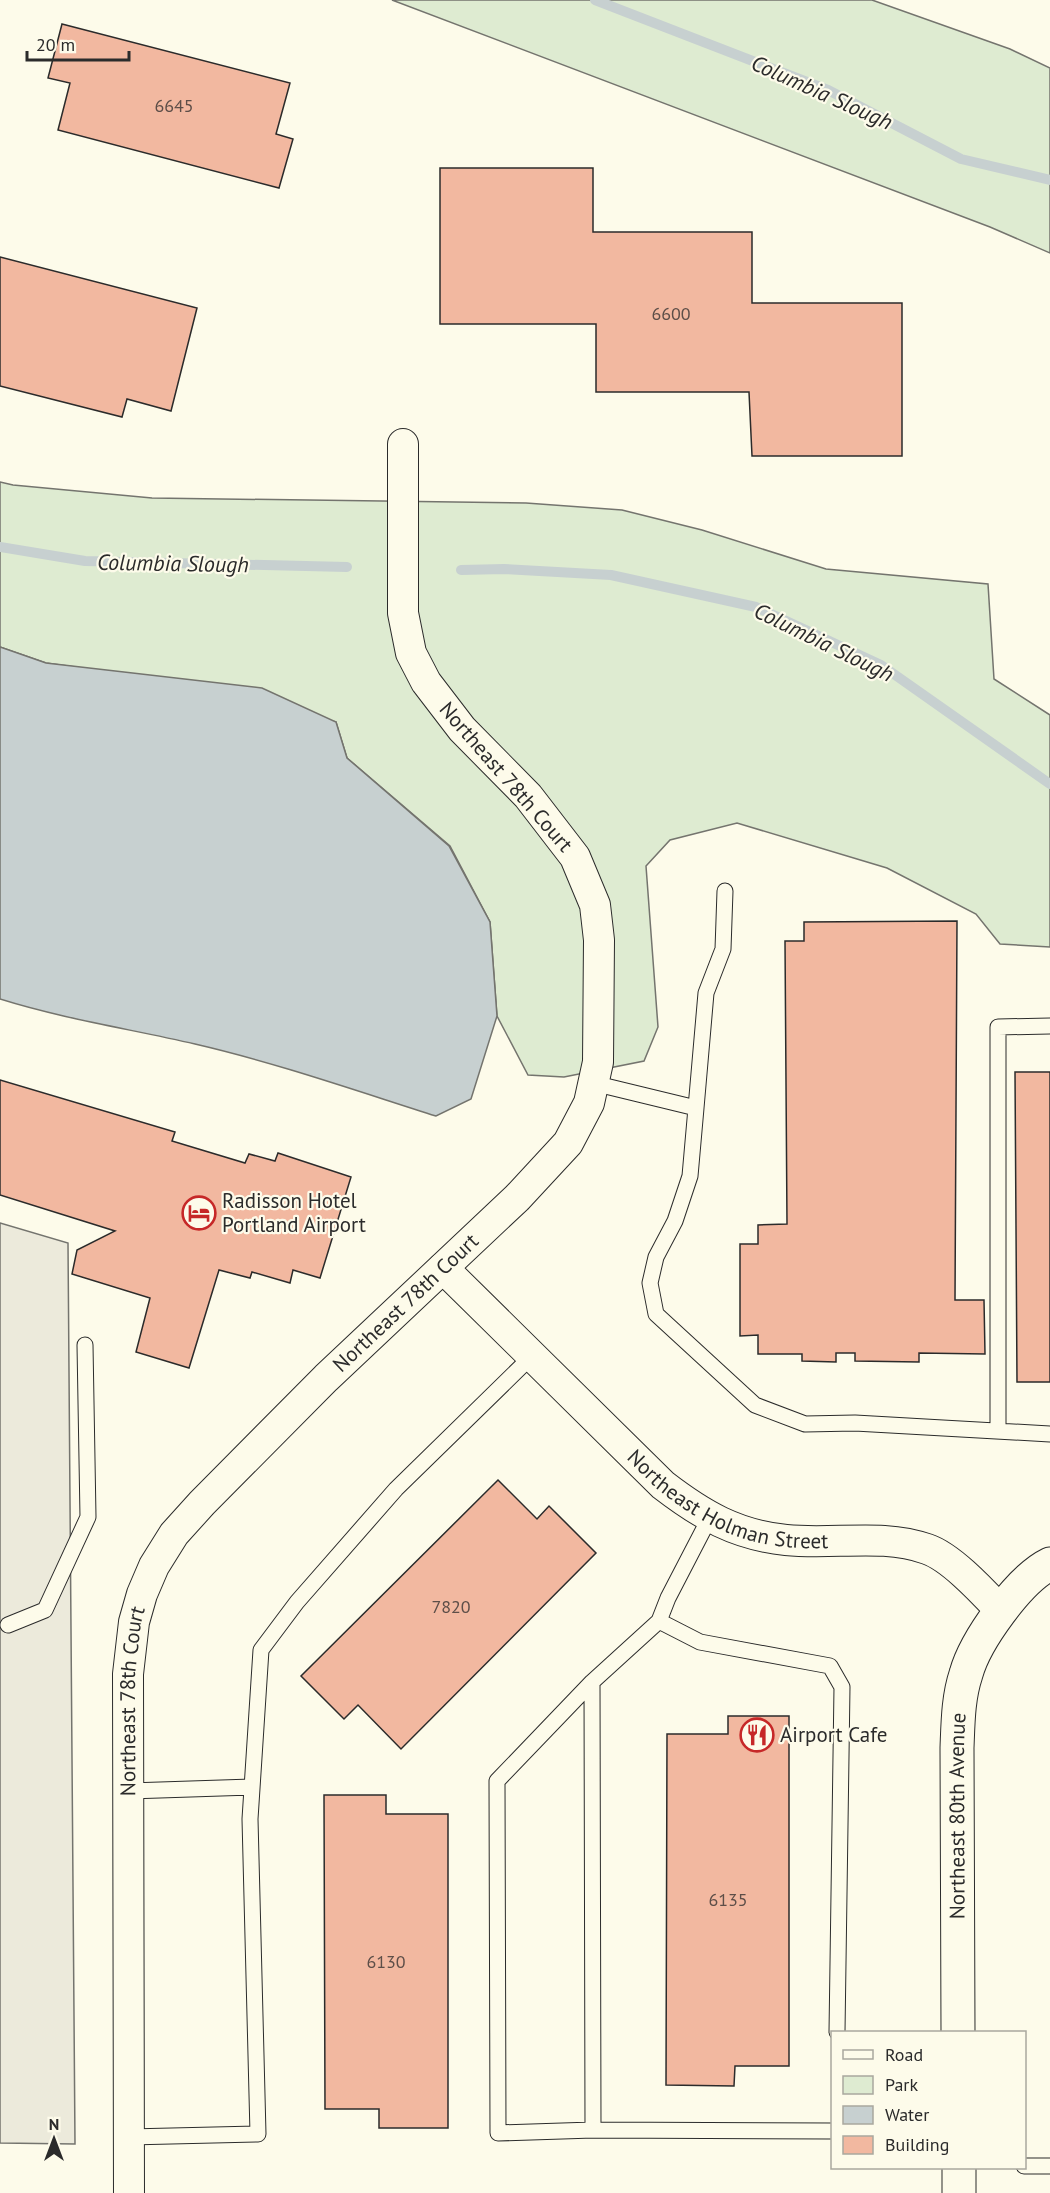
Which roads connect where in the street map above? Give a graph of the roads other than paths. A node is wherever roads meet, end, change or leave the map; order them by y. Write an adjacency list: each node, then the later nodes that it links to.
1 (403, 444): 4 (street, Northeast 78th Court)
2 (725, 891): 5 (lane)
3 (1050, 1026): 9 (lane)
4 (593, 1083): 5 (lane); 6 (street, Northeast 78th Court)
5 (696, 1108): 9 (lane)
6 (443, 1268): 8 (street, Northeast Holman Street); 18 (street, Northeast 78th Court)
7 (85, 1345): 15 (lane)
8 (531, 1356): 11 (street, Northeast Holman Street); 17 (lane)
9 (998, 1431): 10 (lane)
10 (1050, 1434)
11 (710, 1518): 13 (street, Northeast Holman Street); 14 (lane)
12 (1050, 1564): 13 (street)
13 (1001, 1611): 20 (street, Northeast 80th Avenue)
14 (659, 1621): 16 (lane); 19 (lane)
15 (8, 1625)
16 (592, 1682): 21 (lane); 21 (lane)
17 (252, 1787): 18 (lane); 23 (lane)
18 (129, 1791): 23 (street, Northeast 78th Court)
19 (837, 2031)
20 (958, 2031)
21 (593, 2130): 22 (lane)
22 (831, 2131)
23 (129, 2137): 27 (street, Northeast 78th Court)
24 (1026, 2166): 25 (lane)
25 (1050, 2166)
26 (959, 2169): 28 (street)
27 (129, 2193)
28 (958, 2193)

